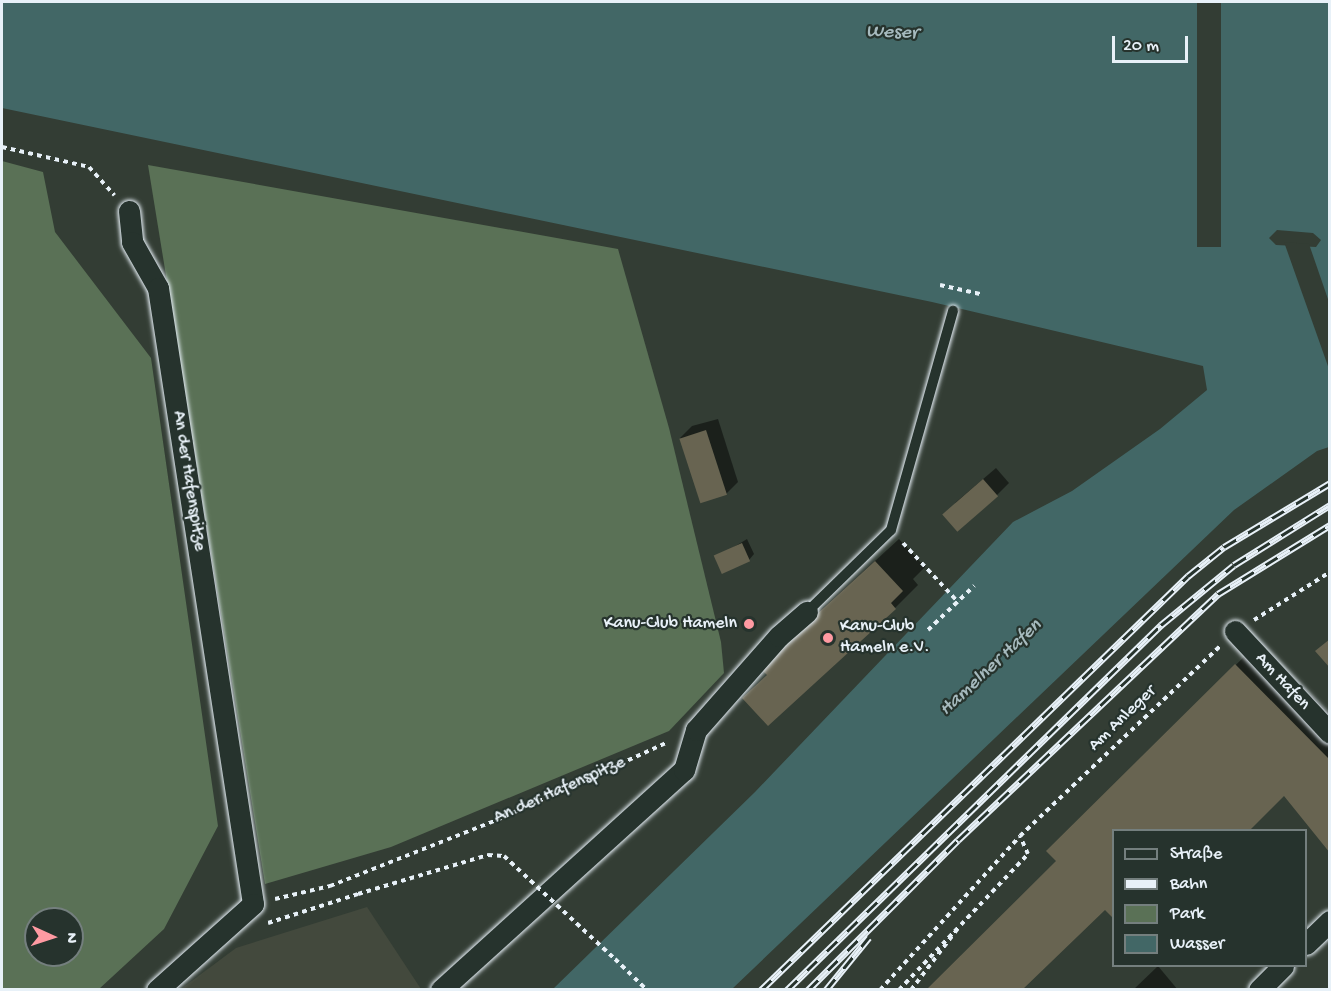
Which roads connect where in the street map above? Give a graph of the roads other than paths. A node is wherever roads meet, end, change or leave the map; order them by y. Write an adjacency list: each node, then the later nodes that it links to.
1 (129, 211): 9 (street, An der Hafenspitze)
2 (953, 311): 3 (lane)
3 (807, 612): 10 (street)
4 (1235, 631): 5 (street, Am Hafen)
5 (1329, 733)
6 (1329, 921): 7 (street)
7 (1307, 942)
8 (1282, 967): 11 (street)
9 (157, 990)
10 (441, 990)
11 (1258, 990)

